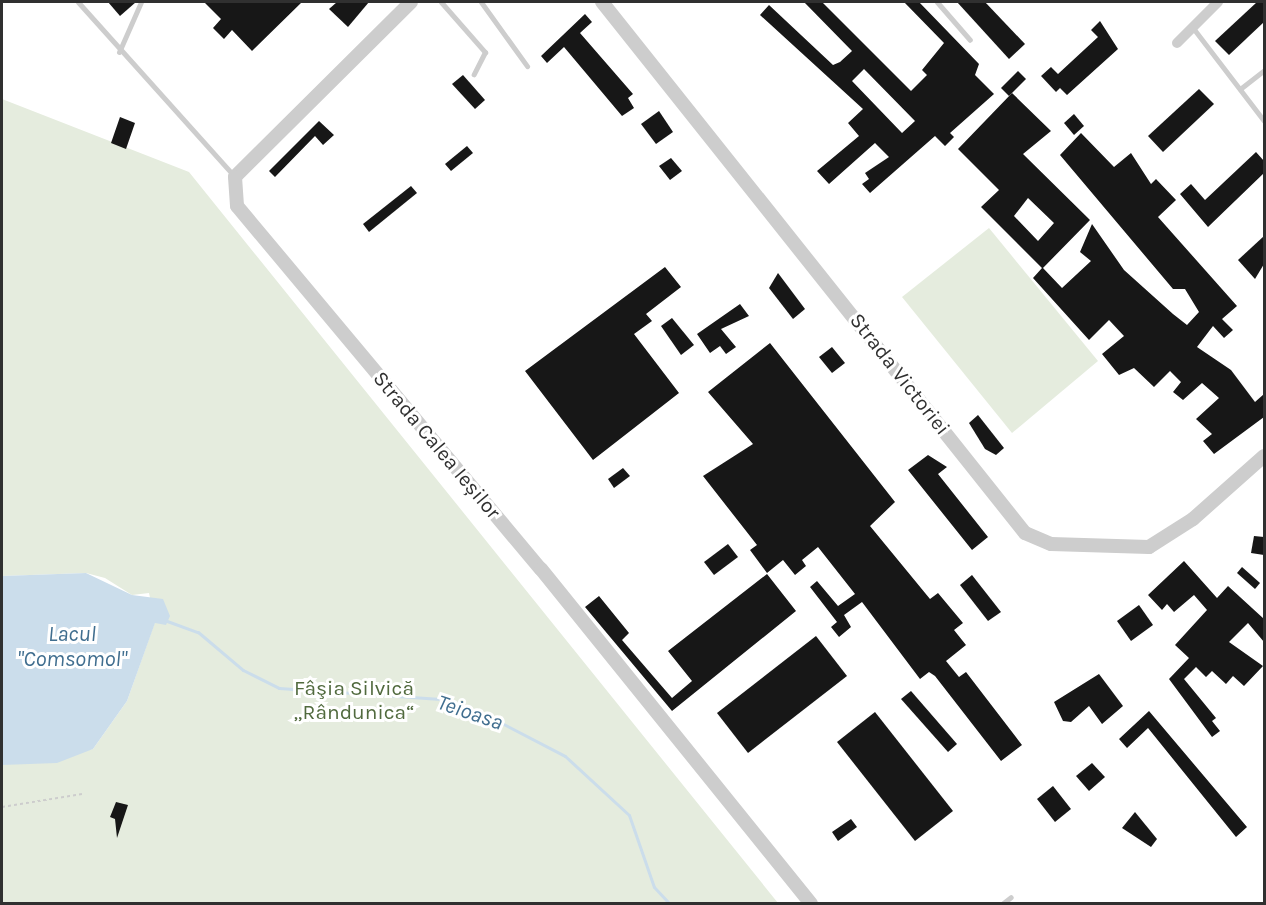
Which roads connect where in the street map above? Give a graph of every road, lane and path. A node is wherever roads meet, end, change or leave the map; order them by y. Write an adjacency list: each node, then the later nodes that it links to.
1 (78, 2): 12 (lane)
2 (141, 2): 12 (lane)
3 (411, 2): 18 (street)
4 (441, 2): 15 (lane)
5 (481, 2): 13 (lane)
6 (602, 2): 19 (street, Strada Victoriei)
7 (937, 2): 10 (lane)
8 (1218, 2): 9 (street)
9 (1192, 27): 11 (street); 16 (lane)
10 (970, 40)
11 (1177, 43)
12 (119, 52): 18 (lane)
13 (527, 66)
14 (1264, 70): 16 (lane)
15 (474, 74)
16 (1240, 89): 17 (lane)
17 (1264, 121)
18 (235, 177): 23 (street, Strada Calea Ieșilor)
19 (1264, 456)
20 (82, 794): 21 (path)
21 (2, 807)
22 (1011, 897): 24 (lane)
23 (811, 903)
24 (1002, 903)

